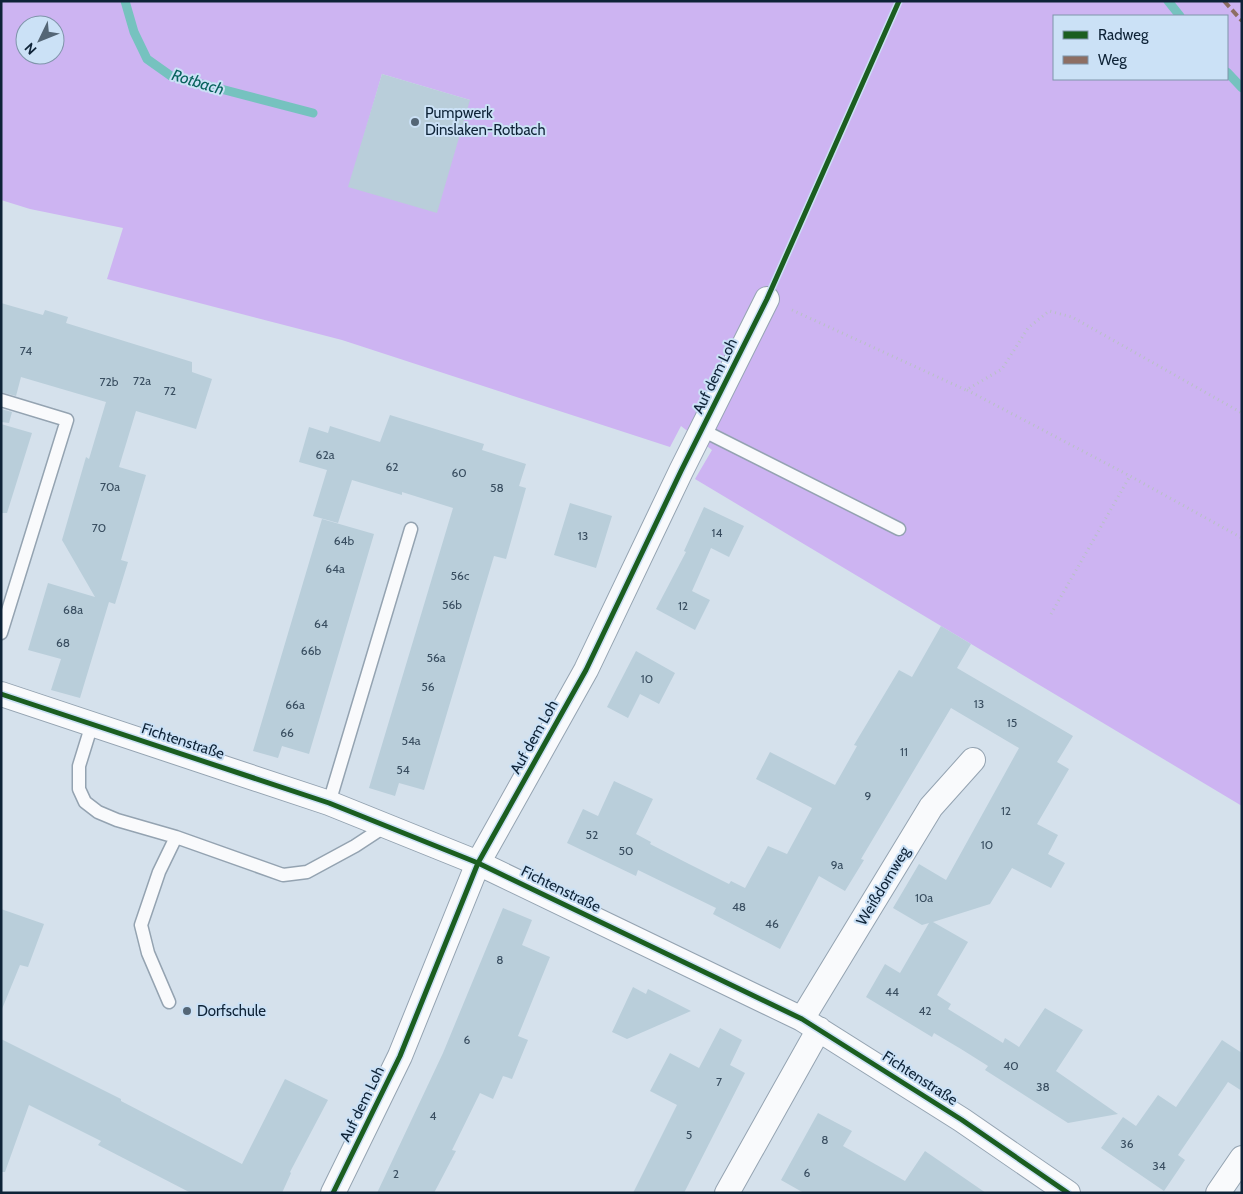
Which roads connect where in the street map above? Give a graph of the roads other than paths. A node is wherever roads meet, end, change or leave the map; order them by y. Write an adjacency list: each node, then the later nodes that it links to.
1 (767, 299): 3 (street, Auf dem Loh)
2 (1, 400): 6 (lane)
3 (702, 430): 5 (lane); 13 (street, Auf dem Loh)
4 (411, 529): 10 (lane)
5 (899, 530)
6 (1, 633)
7 (1, 694): 8 (street, Fichtenstraße)
8 (92, 724): 10 (street, Fichtenstraße); 12 (lane)
9 (973, 760): 15 (street, Weißdornweg)
10 (329, 802): 11 (street, Fichtenstraße)
11 (387, 825): 12 (lane); 13 (street, Fichtenstraße)
12 (176, 837): 14 (lane)
13 (478, 863): 15 (street, Fichtenstraße); 17 (street, Auf dem Loh)
14 (169, 1002)
15 (811, 1024): 18 (street, Weißdornweg); 19 (street, Fichtenstraße)
16 (1242, 1158): 20 (street)
17 (333, 1193)
18 (726, 1193)
19 (1068, 1193)
20 (1218, 1193)

